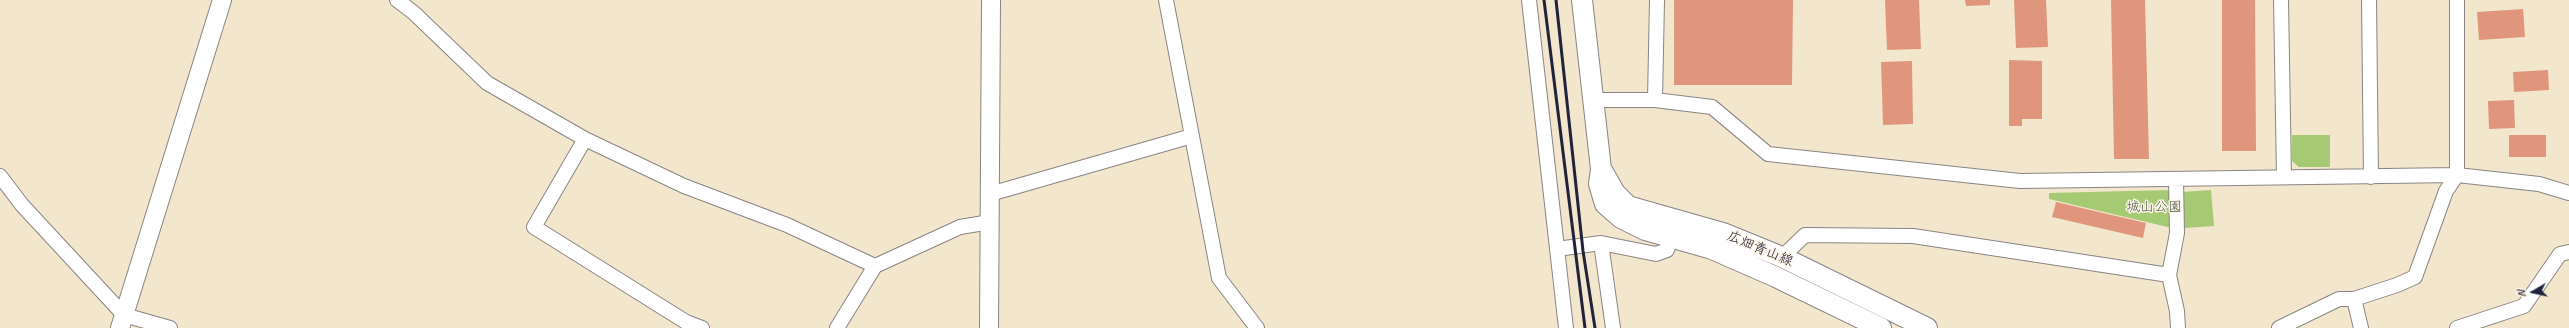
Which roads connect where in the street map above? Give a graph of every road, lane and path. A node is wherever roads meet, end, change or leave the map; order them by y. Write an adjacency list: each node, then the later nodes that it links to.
1 (222, 0): 32 (street)
2 (397, 0): 14 (street)
3 (991, 0): 22 (street)
4 (1166, 0): 13 (street)
5 (1529, 0): 26 (street)
6 (1582, 0): 11 (main road, 広畑青山線)
7 (1657, 0): 12 (street)
8 (2281, 0): 18 (street)
9 (2369, 0): 19 (street)
10 (2457, 0): 17 (street)
11 (1594, 100): 12 (street); 15 (main road, 広畑青山線)
12 (1655, 100): 20 (street)
13 (1192, 136): 22 (street); 37 (street)
14 (585, 139): 29 (street); 34 (street)
15 (1601, 169): 24 (main road, 広畑青山線); 28 (main road, 広畑青山線)
16 (0, 176): 32 (street)
17 (2457, 176): 19 (street); 21 (street); 31 (street)
18 (2284, 177): 19 (street); 20 (street)
19 (2371, 177)
20 (2176, 180): 30 (street)
21 (2569, 192)
22 (990, 194): 23 (street)
23 (990, 222): 29 (street); 36 (street)
24 (1671, 238): 25 (street); 40 (main road, 広畑青山線)
25 (1602, 243): 26 (street); 39 (street)
26 (1557, 249): 38 (street)
27 (2569, 252): 45 (street)
28 (1782, 257): 30 (street); 41 (main road, 広畑青山線)
29 (875, 266): 35 (street)
30 (2169, 275): 42 (street)
31 (2354, 299): 43 (street); 44 (street)
32 (122, 321): 33 (street)
33 (170, 328)
34 (702, 328)
35 (837, 328)
36 (989, 328)
37 (1257, 328)
38 (1566, 328)
39 (1613, 328)
40 (1881, 328)
41 (1927, 328)
42 (2178, 328)
43 (2279, 328)
44 (2361, 328)
45 (2457, 328)

